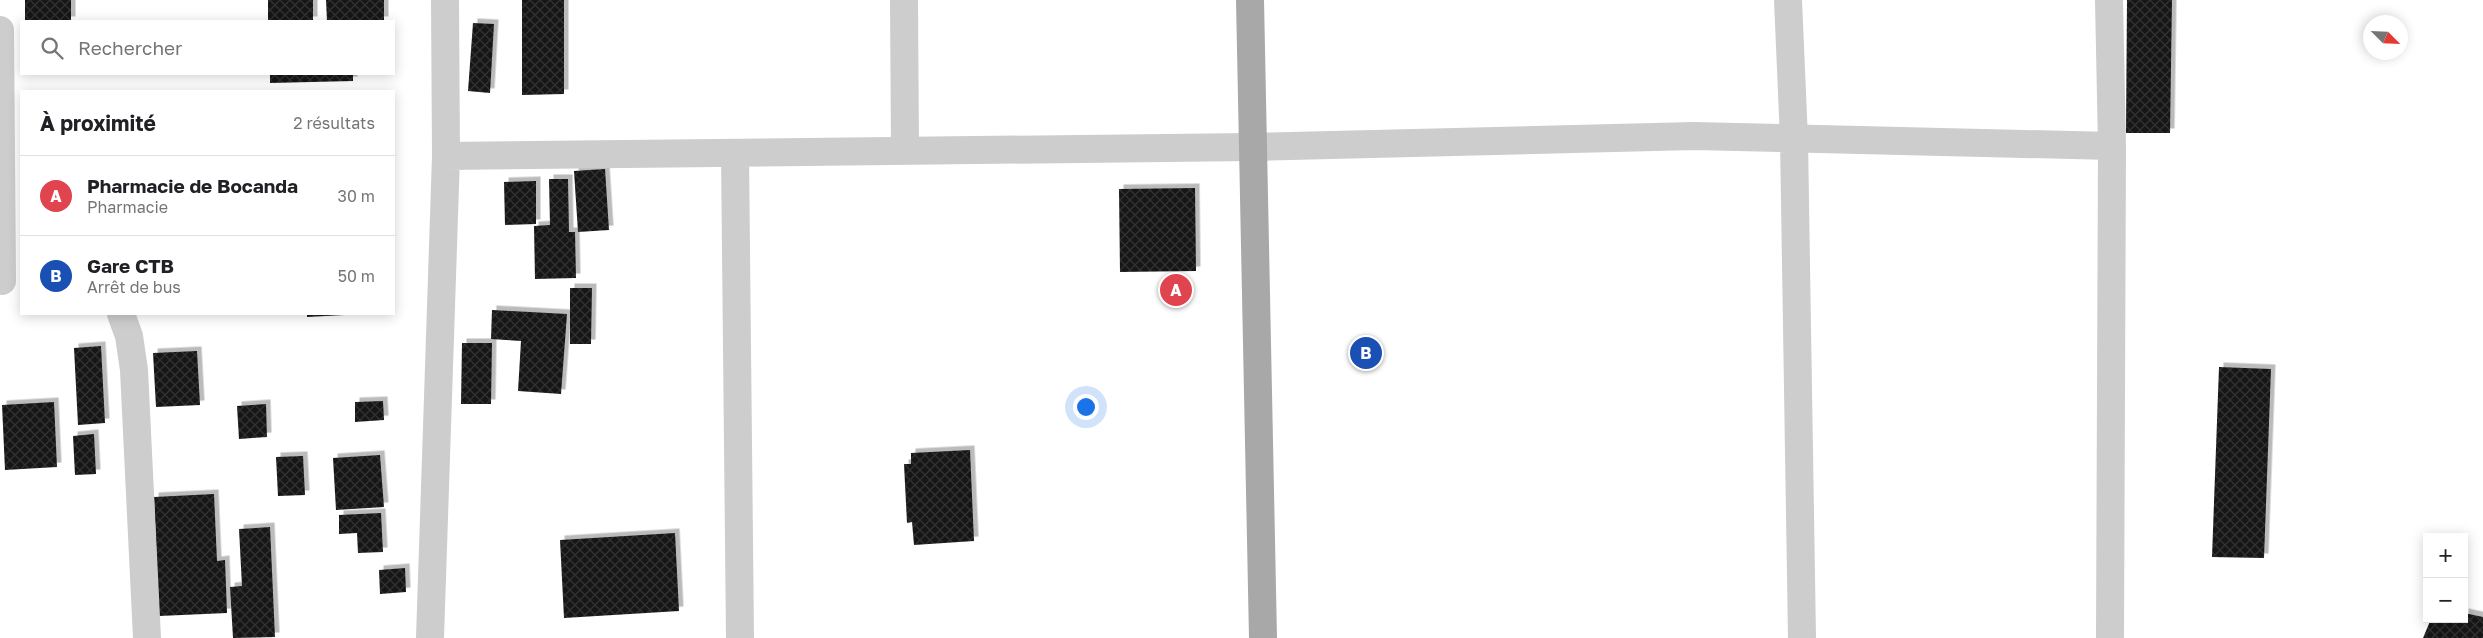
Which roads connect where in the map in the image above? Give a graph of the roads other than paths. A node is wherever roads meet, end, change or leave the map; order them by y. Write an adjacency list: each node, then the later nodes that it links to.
1 (446, 0): 12 (street)
2 (904, 0): 10 (street)
3 (1250, 0): 9 (main road)
4 (1788, 0): 7 (street)
5 (2109, 0): 8 (street)
6 (0, 30): 13 (street)
7 (1794, 139): 8 (street); 9 (street); 19 (street)
8 (2112, 146): 20 (street)
9 (1252, 147): 10 (street); 18 (main road)
10 (905, 150): 11 (street)
11 (735, 153): 12 (street); 17 (street)
12 (446, 156): 16 (street)
13 (8, 281)
14 (121, 315): 15 (street)
15 (147, 638)
16 (430, 638)
17 (740, 638)
18 (1263, 638)
19 (1802, 638)
20 (2110, 638)

